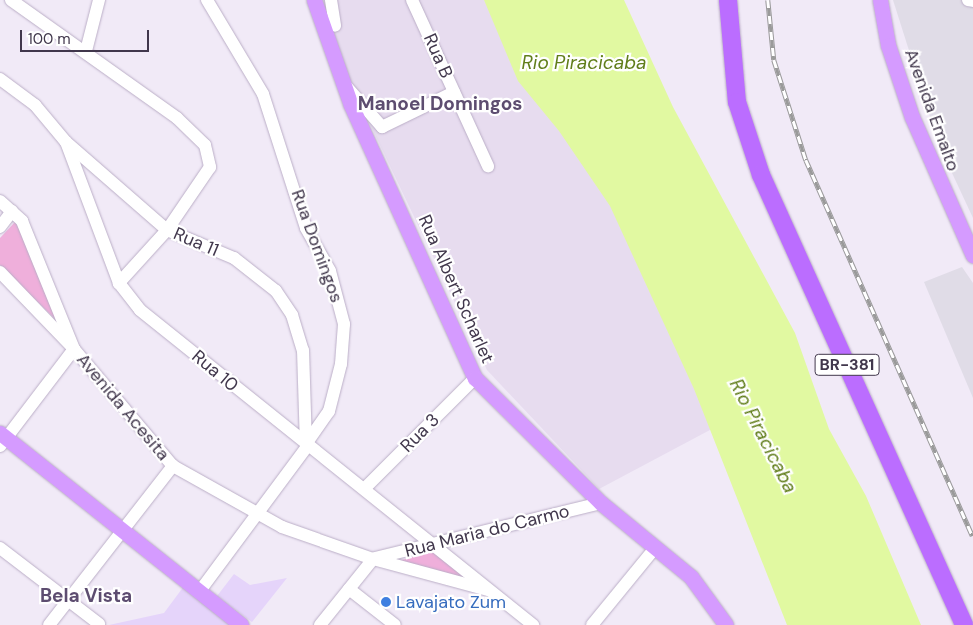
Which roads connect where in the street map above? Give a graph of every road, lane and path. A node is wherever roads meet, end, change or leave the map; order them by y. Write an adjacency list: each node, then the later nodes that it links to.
1 (11, 0): 12 (street)
2 (99, 0): 12 (street)
3 (207, 0): 28 (street, Rua Domingos)
4 (314, 0): 14 (main road, Rua Albert Scharlet)
5 (331, 0): 11 (street)
6 (412, 0): 15 (street, Rua B)
7 (728, 0): 50 (highway, BR-381)
8 (880, 0): 22 (main road, Avenida Emalto)
9 (968, 0): 10 (street)
10 (973, 1)
11 (335, 26)
12 (86, 51): 21 (street)
13 (0, 79): 16 (street, Rua 11)
14 (342, 82): 15 (street); 26 (main road, Rua Albert Scharlet)
15 (454, 92): 17 (street, Rua B)
16 (66, 142): 21 (street, Rua 11); 24 (street, Rua 10)
17 (488, 166)
18 (0, 201): 19 (street, Avenida Acesita)
19 (12, 211): 20 (street); 25 (street, Avenida Acesita)
20 (0, 227)
21 (167, 230): 24 (street); 28 (street, Rua 11)
22 (973, 255)
23 (0, 272): 25 (street)
24 (119, 283): 28 (street, Rua 10)
25 (74, 349): 27 (street); 29 (street, Avenida Acesita)
26 (476, 378): 30 (street, Rua 3); 31 (main road, Rua Albert Scharlet)
27 (2, 439): 33 (main road)
28 (306, 446): 30 (street, Rua 10); 32 (street, Rua Domingos)
29 (173, 466): 32 (street, Avenida Acesita); 33 (street)
30 (365, 488): 34 (street, Rua 10)
31 (601, 503): 34 (street, Rua Maria do Carmo); 36 (main road, Rua Albert Scharlet)
32 (253, 514): 37 (street, Avenida Acesita); 40 (street, Rua Domingos)
33 (123, 531): 40 (main road); 41 (street)
34 (438, 544): 37 (street, Rua Maria do Carmo); 39 (street, Rua 10)
35 (0, 548): 41 (street)
36 (655, 548): 48 (street); 49 (main road, Rua Albert Scharlet)
37 (373, 559): 38 (street); 39 (street, Avenida Acesita)
38 (349, 589): 45 (street); 46 (street)
39 (492, 591): 47 (street, Rua 10)
40 (199, 592): 44 (main road)
41 (69, 600): 42 (street); 43 (street)
42 (99, 624)
43 (49, 625)
44 (241, 625)
45 (320, 625)
46 (395, 625)
47 (533, 625)
48 (592, 625)
49 (726, 625)
50 (964, 625)

